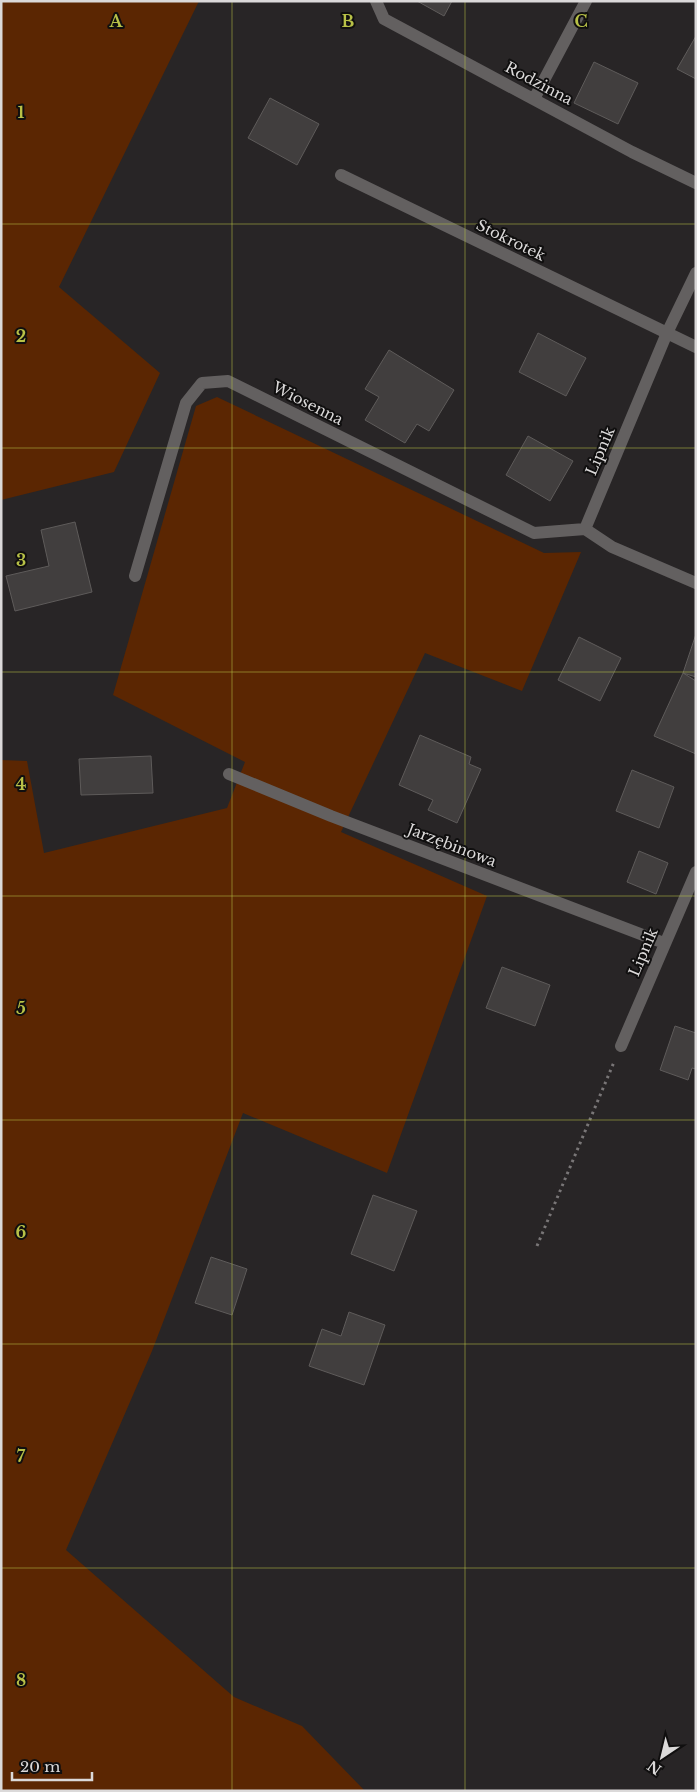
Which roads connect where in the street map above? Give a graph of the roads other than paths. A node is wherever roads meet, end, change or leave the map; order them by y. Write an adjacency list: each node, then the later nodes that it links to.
1 (376, 1): 3 (street, Rodzinna)
2 (586, 1): 3 (street)
3 (534, 99): 5 (street, Rodzinna)
4 (341, 175): 7 (street, Stokrotek)
5 (696, 184)
6 (696, 273): 7 (street, Lipnik)
7 (667, 333): 8 (street, Stokrotek); 9 (street, Lipnik)
8 (696, 347)
9 (585, 529): 10 (street, Wiosenna); 11 (street)
10 (135, 576)
11 (696, 583)
12 (229, 774): 14 (street, Jarzębinowa)
13 (696, 872): 14 (street, Lipnik)
14 (664, 943): 15 (street, Lipnik)
15 (622, 1046)

